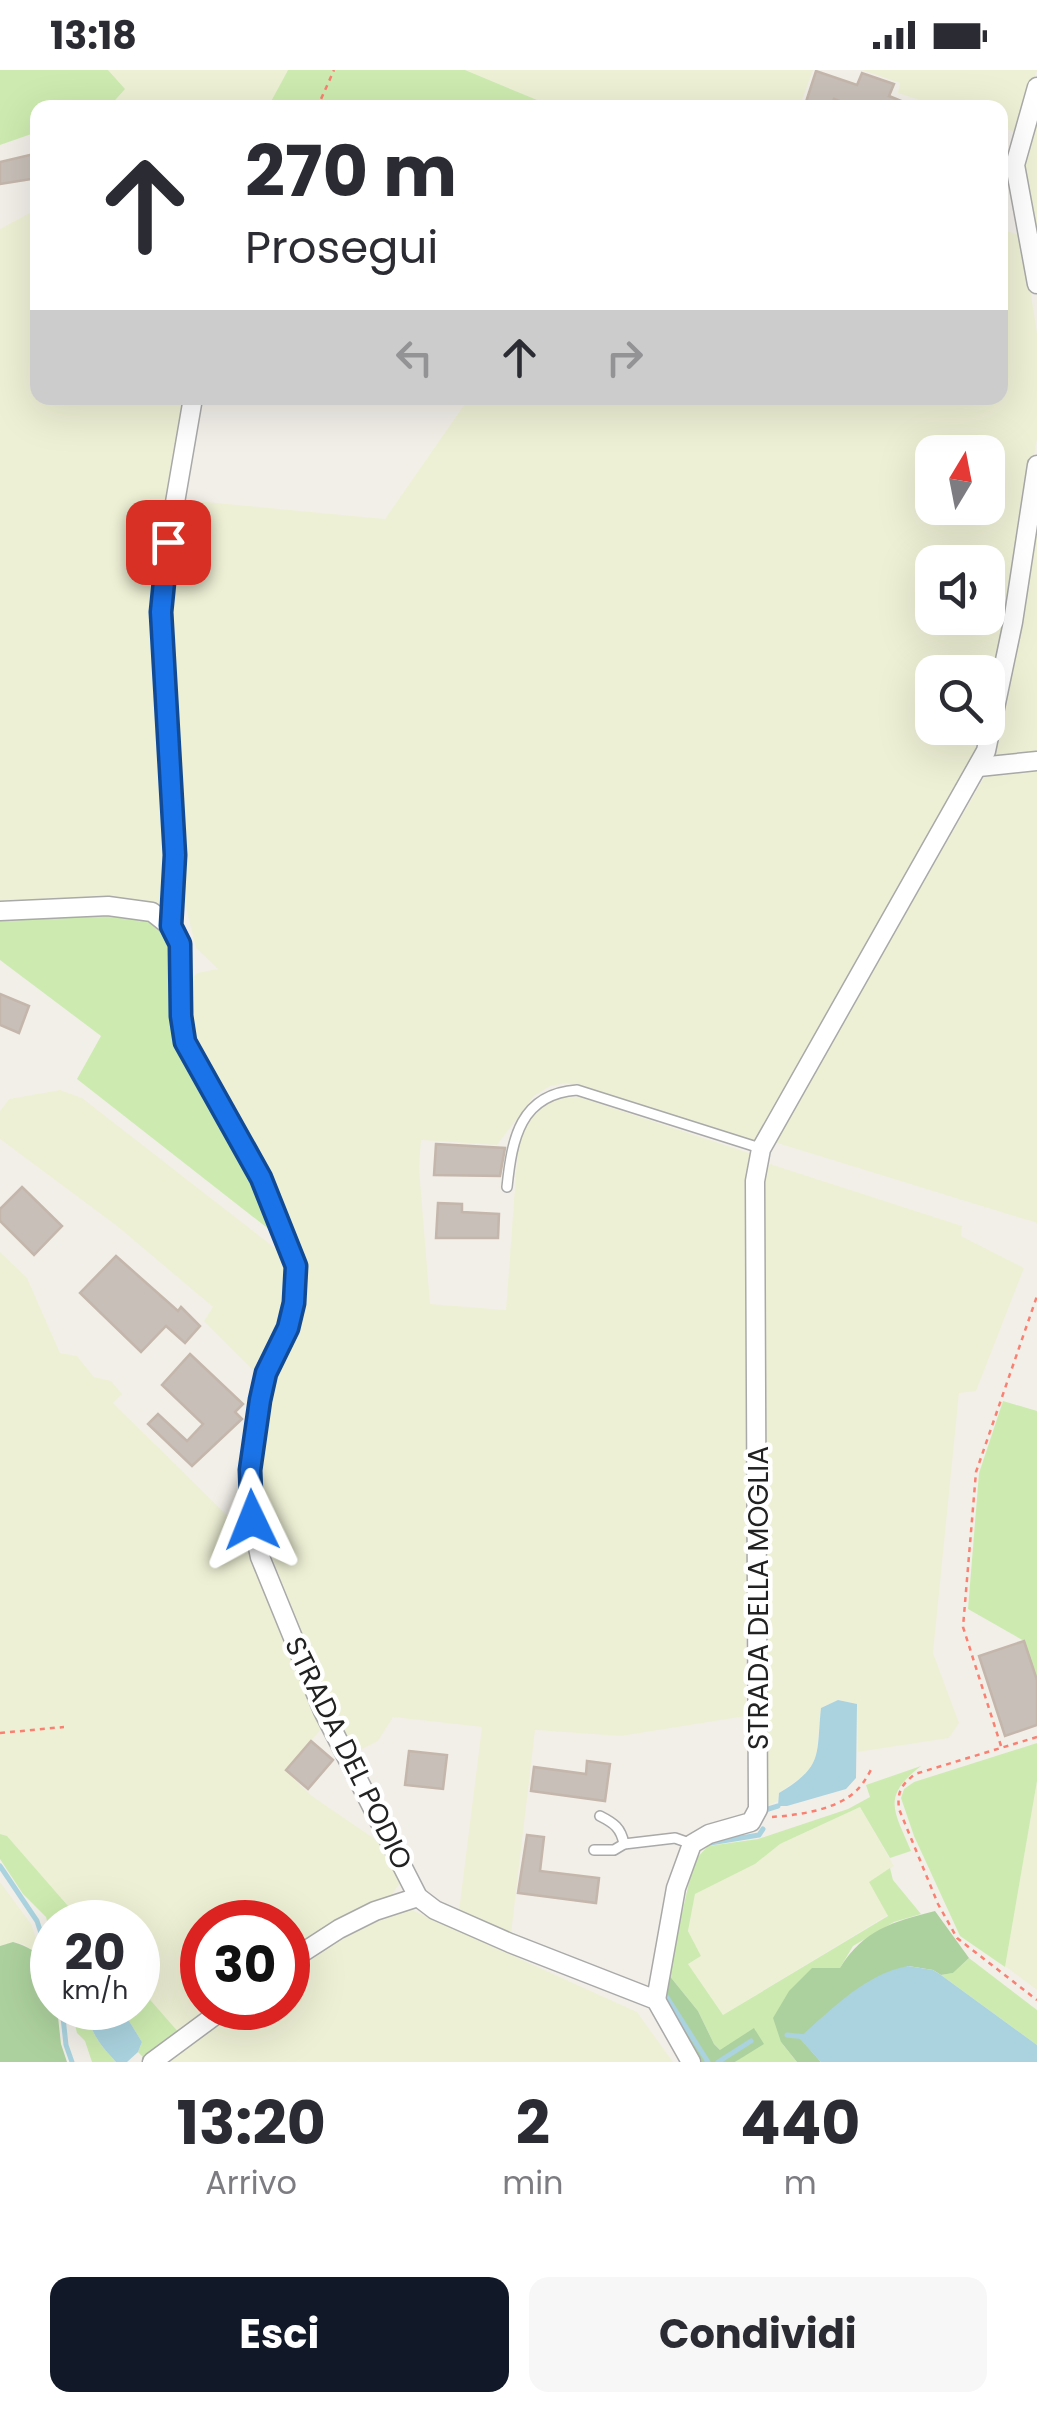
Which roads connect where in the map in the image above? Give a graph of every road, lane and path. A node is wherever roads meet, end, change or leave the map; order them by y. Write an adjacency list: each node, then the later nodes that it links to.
1 (334, 70): 3 (path)
2 (1037, 87): 4 (street)
3 (321, 100)
4 (1037, 284)
5 (192, 405): 10 (street, STRADA DEL PODIO)
6 (1037, 465): 8 (street, STRADA DELLA MOGLIA)
7 (1037, 762): 8 (street)
8 (979, 768): 11 (street, STRADA DELLA MOGLIA)
9 (0, 911): 10 (street)
10 (171, 926): 24 (street, STRADA DEL PODIO)
11 (761, 1149): 12 (lane); 20 (street, STRADA DELLA MOGLIA)
12 (507, 1187)
13 (1037, 1296): 17 (path)
14 (64, 1728): 15 (path)
15 (0, 1733)
16 (1037, 1736): 17 (path)
17 (1001, 1746): 27 (path)
18 (872, 1768): 20 (path)
19 (600, 1816): 21 (lane)
20 (751, 1822): 22 (street)
21 (624, 1844): 22 (lane); 23 (lane)
22 (692, 1844): 26 (street)
23 (594, 1850)
24 (418, 1897): 25 (street, STRADA DEL PODIO); 26 (street, STRADA DEL PODIO)
25 (310, 1949)
26 (656, 2000): 30 (street)
27 (1037, 2000)
28 (195, 2030): 29 (street)
29 (152, 2062)
30 (691, 2062)

